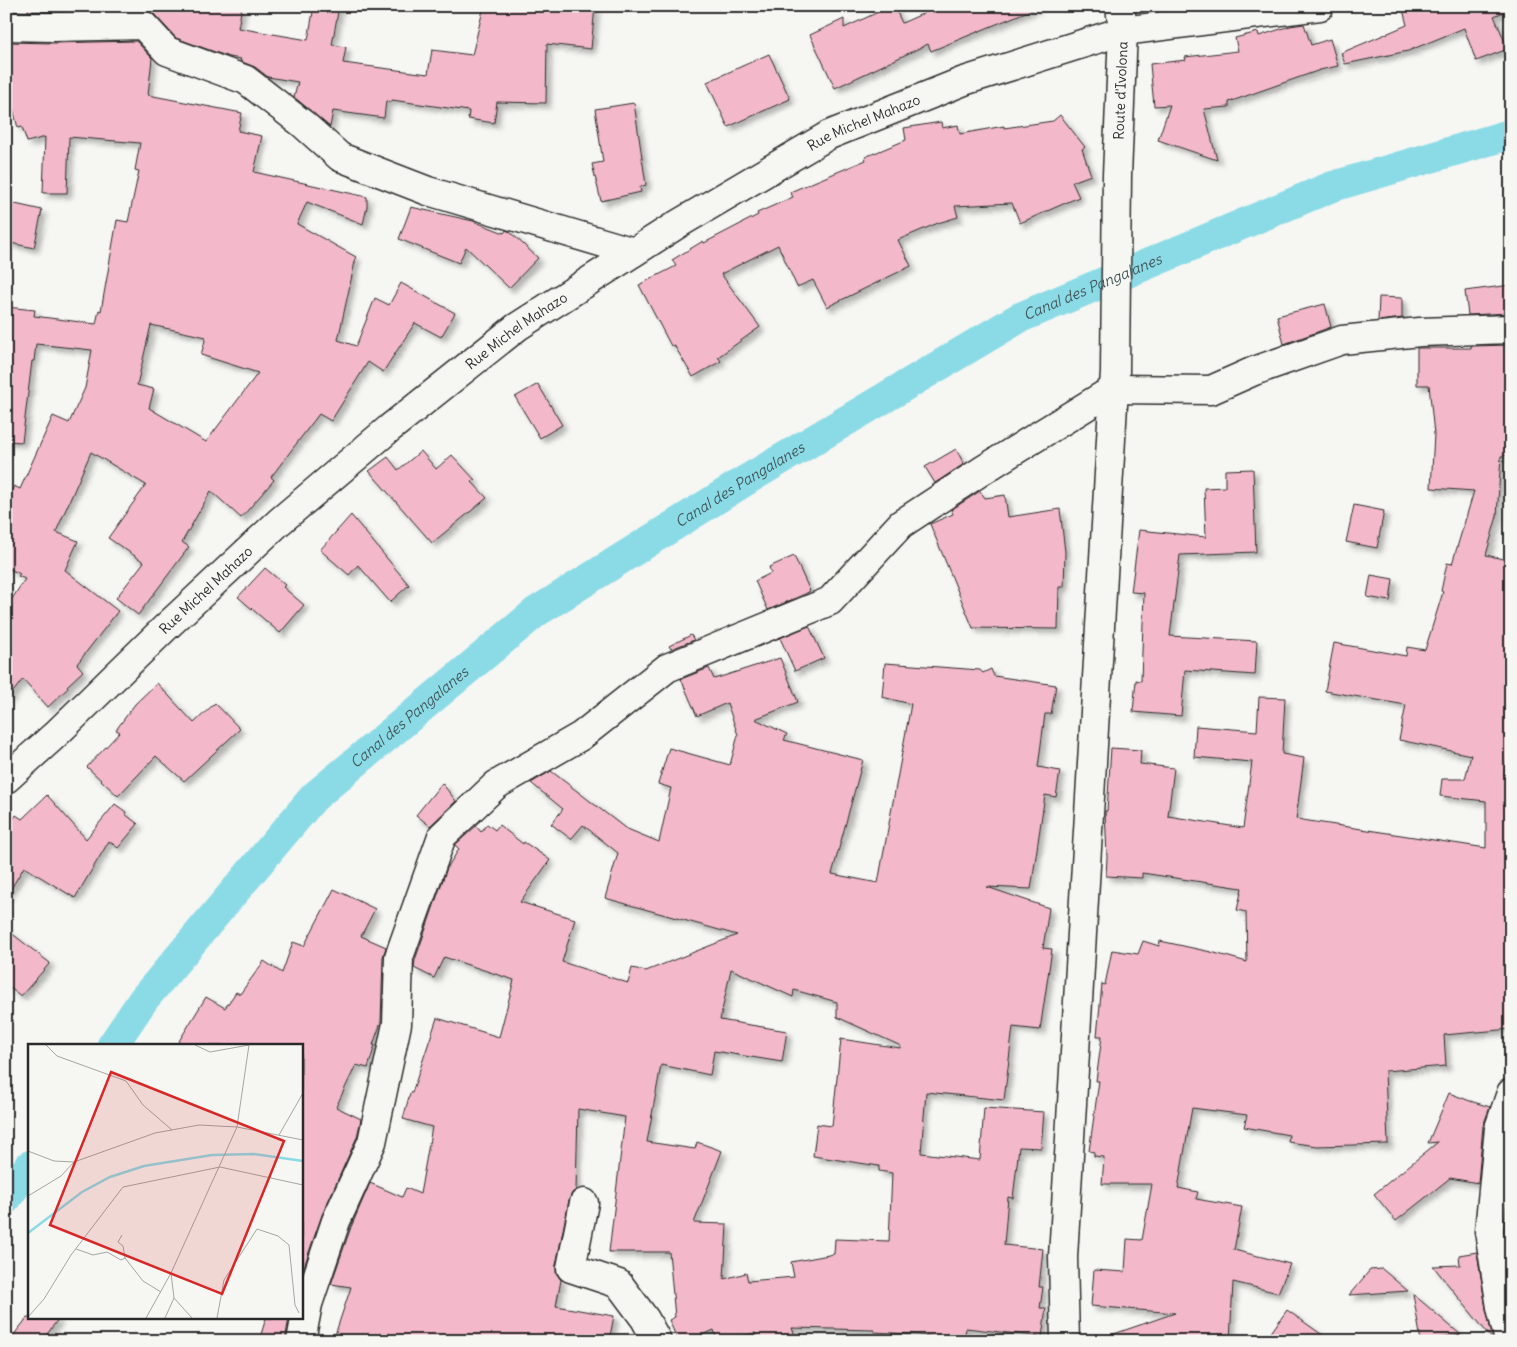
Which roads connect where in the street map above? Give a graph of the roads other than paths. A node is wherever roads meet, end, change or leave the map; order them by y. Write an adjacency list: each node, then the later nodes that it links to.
1 (1320, 6): 2 (street, Rue Michel Mahazo)
2 (1121, 19): 4 (street, Rue Michel Mahazo); 6 (street, Route d'Ivolona)
3 (6, 26): 4 (street)
4 (634, 252): 7 (street, Rue Michel Mahazo)
5 (1511, 328): 6 (street)
6 (1114, 380): 10 (street, Route d'Ivolona); 11 (street)
7 (6, 778)
8 (1511, 1093): 13 (street)
9 (584, 1203): 12 (street)
10 (1064, 1340)
11 (301, 1341)
12 (657, 1341)
13 (1509, 1341)

